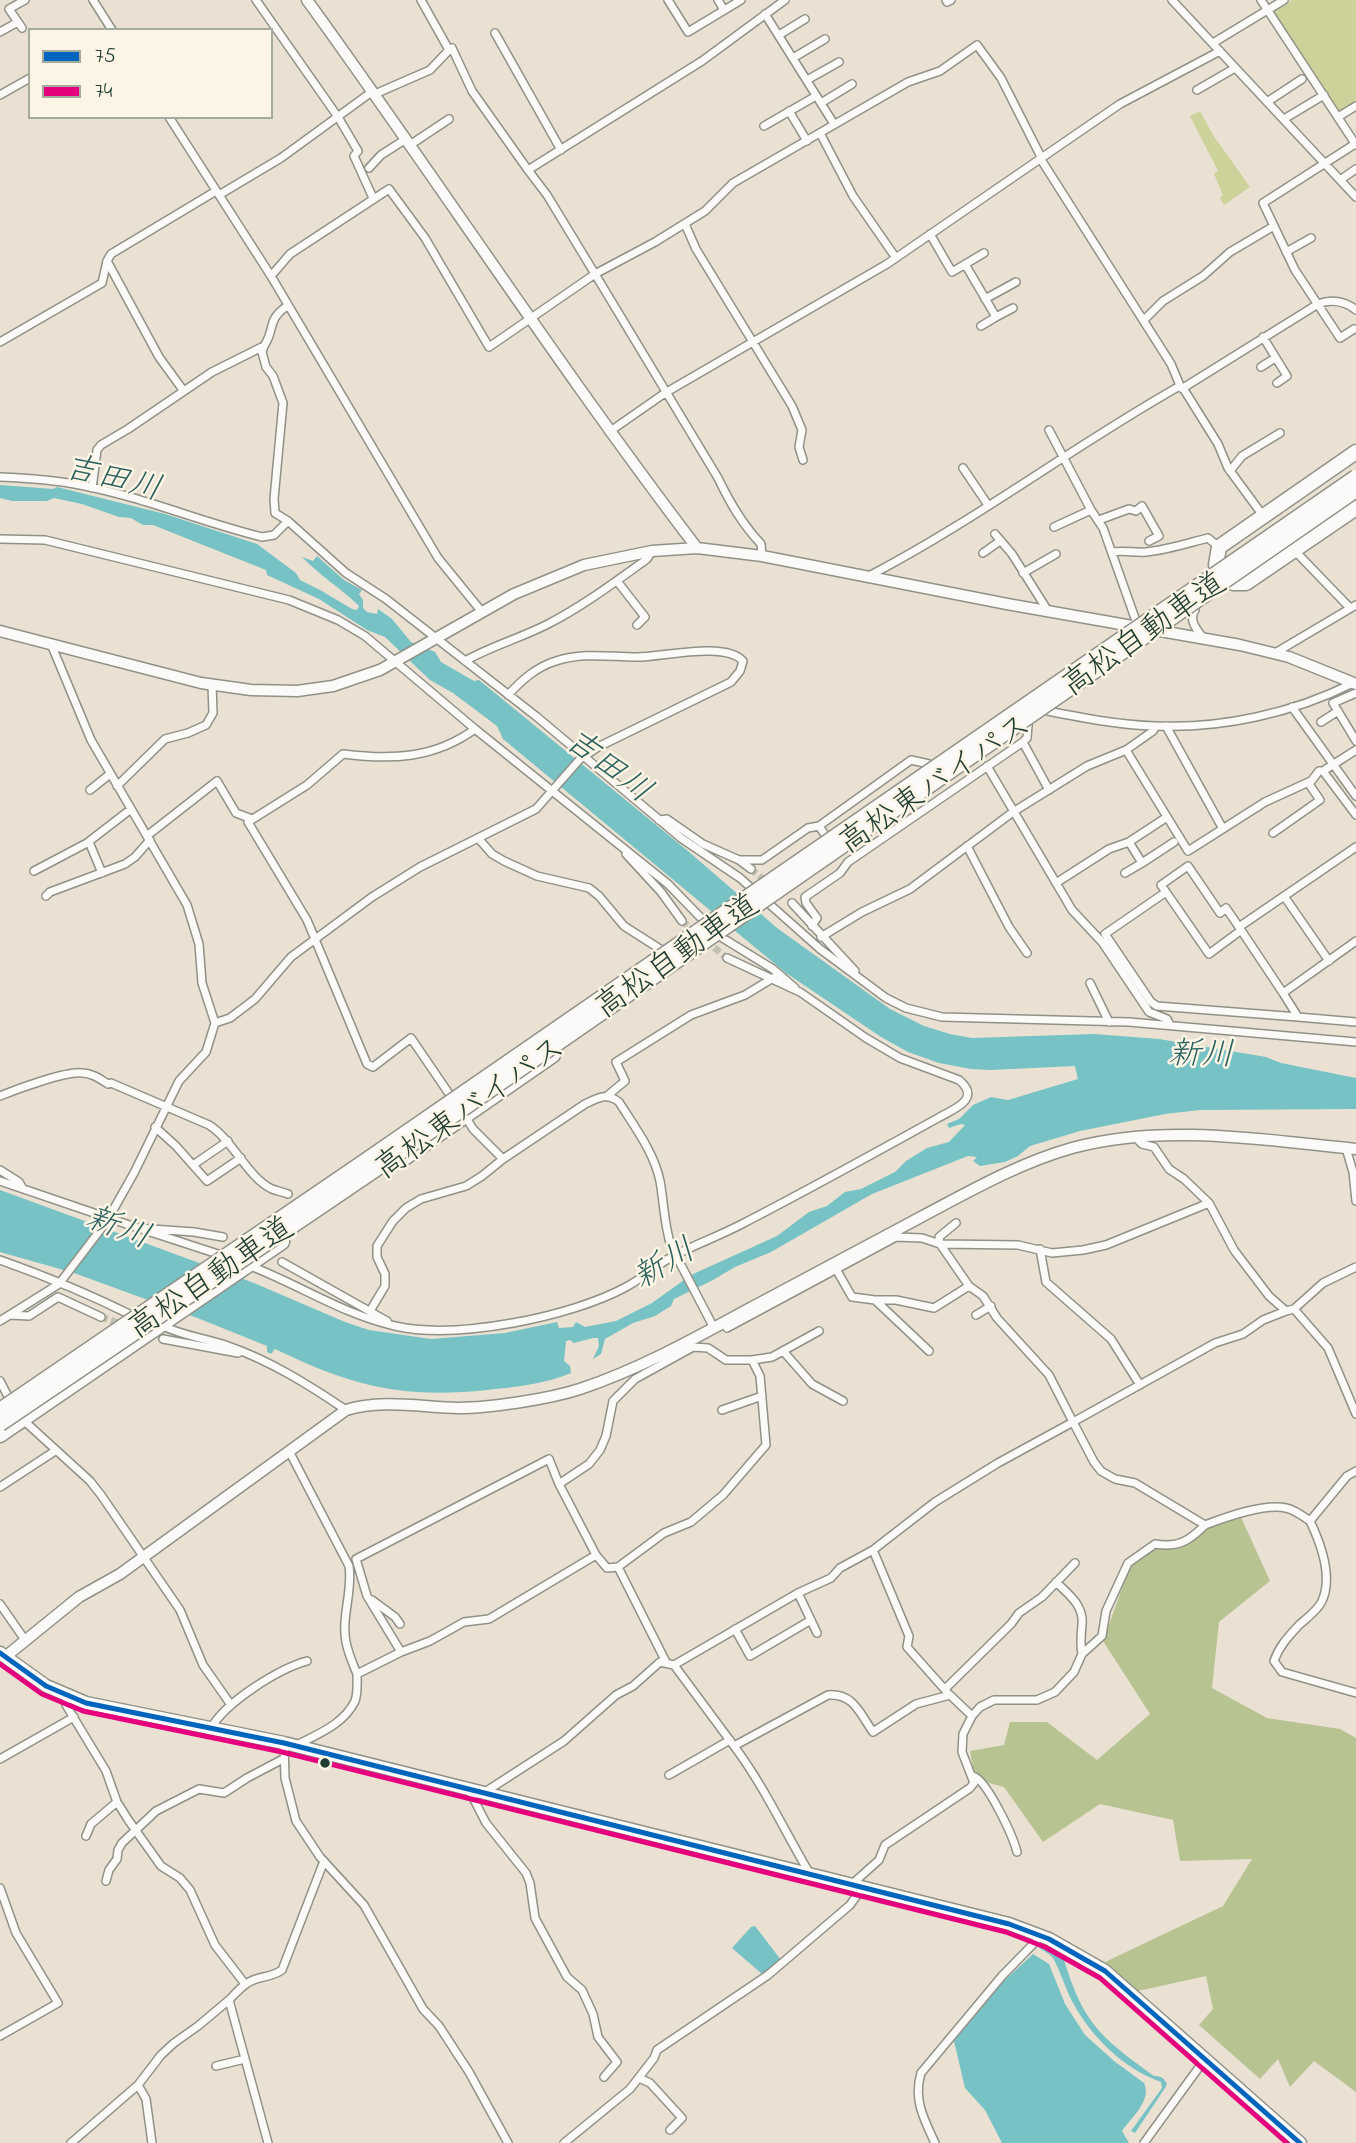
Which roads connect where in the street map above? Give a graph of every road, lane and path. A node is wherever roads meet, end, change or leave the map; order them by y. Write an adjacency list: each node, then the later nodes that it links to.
1 (25, 0): 18 (street)
2 (93, 0): 17 (street)
3 (256, 0): 40 (street)
4 (307, 0): 33 (street)
5 (421, 0): 33 (street)
6 (668, 0): 13 (street)
7 (718, 0): 13 (street)
8 (741, 0): 13 (street)
9 (785, 0): 15 (street)
10 (1172, 0): 22 (street)
11 (1261, 0): 14 (street)
12 (1284, 0): 14 (street)
13 (724, 10)
14 (1268, 10): 22 (street); 35 (street)
15 (765, 14): 20 (street); 51 (street)
16 (805, 19): 20 (street)
17 (111, 28)
18 (0, 32)
19 (495, 33): 51 (street)
20 (779, 35): 25 (street)
21 (825, 39): 25 (street)
22 (1213, 43): 24 (street)
23 (452, 48): 56 (street)
24 (1220, 51): 27 (street); 52 (street)
25 (793, 58): 30 (street)
26 (839, 62): 30 (street)
27 (1235, 68): 32 (street); 37 (street)
28 (1302, 79): 37 (street)
29 (28, 80): 34 (street)
30 (807, 80): 36 (street)
31 (852, 84): 36 (street)
32 (1197, 90)
33 (374, 92): 40 (street); 50 (street)
34 (0, 94)
35 (1324, 95): 41 (street); 44 (street)
36 (819, 99): 39 (street); 45 (street)
37 (1267, 102): 44 (street)
38 (1356, 106): 41 (street)
39 (789, 111): 46 (street); 48 (street)
40 (338, 117): 58 (street); 60 (street)
41 (1338, 117): 49 (street)
42 (170, 119): 58 (street)
43 (449, 119): 50 (street)
44 (1284, 120): 53 (street)
45 (834, 124): 47 (street); 52 (street)
46 (764, 126)
47 (820, 133): 48 (street); 67 (street)
48 (807, 141): 61 (street)
49 (1355, 141): 53 (street)
50 (408, 142): 54 (street); 79 (street)
51 (561, 150): 56 (street)
52 (1041, 158): 63 (street); 80 (street)
53 (1325, 164): 57 (street); 62 (street)
54 (369, 168)
55 (1356, 169): 57 (street)
56 (528, 170): 70 (street)
57 (1340, 180): 59 (street)
58 (217, 193): 68 (street); 71 (street)
59 (1356, 197)
60 (373, 198): 71 (street); 79 (street)
61 (685, 224): 70 (street); 85 (street)
62 (1274, 226): 65 (street); 80 (street)
63 (930, 234): 67 (street); 69 (street)
64 (1311, 238): 65 (street)
65 (1286, 251): 74 (street)
66 (984, 253): 69 (street)
67 (896, 258): 85 (street)
68 (107, 261): 84 (street); 91 (street)
69 (965, 264): 73 (street)
70 (594, 274): 79 (street); 92 (street)
71 (271, 276): 75 (street)
72 (1016, 282): 73 (street)
73 (985, 299): 78 (street)
74 (1318, 304): 77 (street); 82 (street); 83 (street)
75 (287, 306): 86 (street); 131 (street)
76 (1013, 308): 78 (street)
77 (1356, 310)
78 (996, 317): 81 (street)
79 (531, 319): 94 (street)
80 (1144, 320): 90 (street)
81 (981, 326)
82 (1353, 329)
83 (1263, 337): 87 (street); 90 (street)
84 (0, 342)
85 (751, 342): 92 (street); 98 (street)
86 (264, 346): 91 (street); 111 (street)
87 (1275, 358): 88 (street); 89 (street)
88 (1261, 367)
89 (1277, 383)
90 (1182, 388): 97 (street); 100 (street)
91 (183, 390): 103 (street)
92 (665, 393): 94 (street); 122 (street)
93 (1049, 430): 97 (street)
94 (610, 432): 116 (street)
95 (1280, 433): 100 (street)
96 (1356, 452): 101 (highway)
97 (1063, 458): 106 (street); 108 (street)
98 (803, 460)
99 (963, 468): 106 (street)
100 (1230, 471): 109 (street)
101 (1349, 471): 109 (highway); 123 (highway, 高松東バイパス); 277 (highway, 高松自動車道, bridge)
102 (0, 477): 103 (street)
103 (92, 488): 111 (street)
104 (1356, 489): 283 (highway, 高松自動車道, bridge)
105 (1356, 498): 127 (highway, 高松東バイパス)
106 (988, 505): 125 (street)
107 (1356, 508): 117 (highway)
108 (1091, 510): 110 (street); 112 (street)
109 (1264, 517): 115 (highway)
110 (1099, 520): 114 (street); 119 (street)
111 (288, 521): 137 (street)
112 (1054, 527)
113 (0, 539): 140 (street)
114 (1149, 541)
115 (1219, 547): 119 (street); 123 (highway)
116 (697, 548): 118 (street); 122 (street)
117 (1294, 550): 127 (highway); 128 (street)
118 (652, 551): 126 (street); 131 (street)
119 (1112, 552): 132 (street)
120 (983, 553): 124 (street)
121 (1056, 554): 124 (street)
122 (762, 556): 125 (street)
123 (1216, 565): 132 (highway, 高松東バイパス)
124 (1023, 572): 130 (street)
125 (867, 577): 130 (street)
126 (617, 581): 133 (street); 141 (street)
127 (1233, 583): 129 (highway, 高松東バイパス)
128 (1353, 606): 139 (street)
129 (1195, 610): 135 (highway, 高松東バイパス); 136 (street)
130 (1048, 611): 132 (street)
131 (482, 612): 137 (street)
132 (1133, 623): 135 (street); 175 (highway, 高松東バイパス)
133 (637, 625)
134 (0, 631): 138 (street)
135 (1164, 632): 136 (street); 146 (highway, 高松東バイパス)
136 (1204, 639): 139 (street)
137 (434, 640): 140 (street); 141 (street)
138 (51, 644): 142 (street); 161 (street)
139 (1274, 653): 143 (street)
140 (397, 662): 142 (street); 152 (street)
141 (465, 662): 144 (street)
142 (212, 684): 163 (street)
143 (1355, 686): 145 (street); 147 (street)
144 (508, 695): 157 (street); 157 (street)
145 (1292, 707): 151 (street); 158 (street)
146 (1048, 711): 149 (highway, 高松東バイパス); 150 (street)
147 (1338, 712): 148 (street); 153 (street)
148 (1321, 722)
149 (1028, 725): 159 (street); 185 (highway, 高松東バイパス)
150 (1155, 726): 151 (street); 155 (street)
151 (1166, 726): 174 (street)
152 (475, 729): 164 (street); 172 (street)
153 (1356, 741)
154 (1025, 746): 166 (street)
155 (1126, 750): 166 (street); 171 (street)
156 (1356, 750): 158 (street)
157 (582, 758): 164 (street); 173 (street)
158 (1334, 764): 160 (street); 167 (street)
159 (988, 766): 169 (street); 185 (street)
160 (1323, 771): 162 (street); 170 (street)
161 (110, 774): 163 (street); 165 (street)
162 (1311, 781): 174 (street); 176 (street)
163 (117, 786): 168 (street)
164 (555, 789): 177 (street); 179 (street)
165 (90, 790)
166 (1049, 790): 169 (street)
167 (1356, 796)
168 (131, 808): 178 (street); 180 (street)
169 (1013, 812): 183 (street); 192 (street)
170 (1356, 816)
171 (1167, 817): 174 (street); 181 (street)
172 (252, 819): 178 (street); 205 (street)
173 (659, 820): 186 (street); 193 (street)
174 (1223, 829)
175 (822, 830): 186 (street); 193 (highway, 高松東バイパス)
176 (1273, 833)
177 (609, 836): 199 (street); 200 (street)
178 (149, 837): 190 (street); 219 (street)
179 (478, 838): 205 (street); 207 (street)
180 (89, 842): 189 (street); 190 (street)
181 (1129, 842): 187 (street); 192 (street)
182 (1174, 842): 187 (street)
183 (967, 846): 204 (street); 208 (street)
184 (1356, 847): 196 (street)
185 (845, 858): 198 (highway, 高松東バイパス); 201 (street)
186 (739, 860): 188 (street)
187 (1142, 863): 191 (street)
188 (751, 869)
189 (34, 871)
190 (102, 873): 195 (street)
191 (1125, 873)
192 (1056, 883): 220 (street)
193 (747, 889): 198 (street); 199 (highway, 高松東バイパス)
194 (1166, 892): 202 (street); 202 (street); 216 (street)
195 (47, 896)
196 (1284, 896): 202 (street); 210 (street)
197 (792, 904): 201 (street)
198 (765, 906): 203 (highway, 高松東バイパス); 211 (street)
199 (707, 917): 207 (highway, 高松東バイパス)
200 (682, 921)
201 (812, 926): 204 (street)
202 (1240, 929): 215 (street)
203 (724, 935): 214 (street); 226 (highway, 高松東バイパス)
204 (821, 937): 211 (street)
205 (316, 939): 219 (street); 222 (street)
206 (1356, 942): 210 (street)
207 (660, 949): 222 (highway, 高松東バイパス)
208 (1027, 953)
209 (727, 958): 212 (street)
210 (1329, 961): 215 (street)
211 (857, 975): 217 (street)
212 (773, 978): 214 (street); 224 (street)
213 (1090, 983): 217 (street)
214 (800, 992): 247 (street)
215 (1283, 993): 216 (street)
216 (1298, 1017): 218 (street)
217 (1109, 1022): 220 (street)
218 (1356, 1022)
219 (215, 1023): 225 (street)
220 (1170, 1026): 221 (street)
221 (1356, 1042)
222 (450, 1094): 226 (street); 246 (highway, 高松東バイパス)
223 (0, 1096): 225 (street)
224 (606, 1096): 232 (street); 247 (street)
225 (164, 1106): 227 (street); 229 (street)
226 (465, 1116): 232 (street); 250 (highway, 高松東バイパス)
227 (155, 1127): 233 (street); 240 (street)
228 (1136, 1138): 230 (street); 239 (street); 264 (street)
229 (228, 1141): 231 (street); 233 (street)
230 (1351, 1148): 238 (street)
231 (241, 1158): 233 (street); 237 (street)
232 (503, 1159): 258 (street)
233 (192, 1165)
234 (0, 1170): 236 (street)
235 (0, 1181): 236 (street)
236 (22, 1188): 240 (street)
237 (288, 1194)
238 (1356, 1201)
239 (1209, 1203): 245 (street); 257 (street)
240 (108, 1219): 242 (street); 253 (street)
241 (956, 1223): 244 (street)
242 (138, 1228): 243 (street); 246 (street)
243 (223, 1237)
244 (940, 1244): 245 (street); 252 (street); 254 (street)
245 (1040, 1249): 274 (street)
246 (215, 1256): 250 (street); 259 (highway, 高松東バイパス)
247 (676, 1258): 264 (street); 265 (street)
248 (0, 1260): 253 (street)
249 (282, 1262): 258 (street)
250 (242, 1268): 265 (street); 267 (highway, 高松東バイパス)
251 (1356, 1268): 257 (street)
252 (836, 1269): 255 (street); 266 (street)
253 (61, 1282): 259 (street); 260 (street)
254 (968, 1286): 255 (street); 256 (street)
255 (875, 1300): 270 (street)
256 (991, 1306): 261 (street); 282 (street)
257 (1290, 1310): 274 (street); 280 (street)
258 (370, 1311): 265 (street)
259 (135, 1312): 277 (highway, 高松東バイパス)
260 (10, 1315): 262 (street); 263 (street)
261 (976, 1315)
262 (102, 1317)
263 (0, 1321)
264 (712, 1325): 278 (street)
265 (396, 1326)
266 (727, 1328)
267 (163, 1329): 271 (street); 271 (street); 281 (highway, 高松東バイパス)
268 (819, 1331): 269 (street)
269 (783, 1351): 272 (street); 276 (street)
270 (929, 1351)
271 (250, 1355): 278 (street)
272 (752, 1360): 275 (street); 288 (street)
273 (0, 1381): 277 (street)
274 (1140, 1385): 282 (street)
275 (762, 1396): 279 (street); 297 (street)
276 (843, 1401)
277 (3, 1404): 281 (street)
278 (346, 1410): 286 (street)
279 (722, 1410)
280 (1356, 1414)
281 (23, 1420): 284 (highway, 高松東バイパス); 285 (street)
282 (1073, 1422): 291 (street); 292 (street)
283 (0, 1424)
284 (0, 1435)
285 (55, 1451): 289 (street); 294 (street)
286 (289, 1451): 294 (street); 296 (street)
287 (1356, 1471): 290 (street)
288 (559, 1484): 293 (street); 300 (street)
289 (0, 1487)
290 (1310, 1521): 291 (street); 314 (street)
291 (1205, 1525): 308 (street)
292 (873, 1550): 299 (street); 313 (street)
293 (596, 1555): 297 (street); 307 (street)
294 (143, 1557): 306 (street); 316 (street)
295 (1075, 1563): 298 (street)
296 (349, 1566): 300 (street); 312 (street)
297 (618, 1567): 311 (street)
298 (1056, 1582): 308 (street); 313 (street)
299 (797, 1593): 302 (street); 304 (street)
300 (367, 1596): 303 (street); 307 (street)
301 (0, 1604): 306 (street)
302 (811, 1620): 304 (street); 305 (street)
303 (400, 1624)
304 (735, 1629): 311 (street)
305 (817, 1633)
306 (25, 1640): 309 (street)
307 (401, 1652): 312 (street)
308 (1082, 1654): 317 (street)
309 (2, 1657): 315 (main road)
310 (307, 1661): 316 (street)
311 (670, 1663): 320 (street); 326 (street)
312 (357, 1674): 321 (street)
313 (947, 1692): 317 (street); 320 (street)
314 (1356, 1693)
315 (67, 1696): 318 (street); 319 (main road)
316 (231, 1705): 319 (street)
317 (972, 1716): 324 (street)
318 (74, 1717): 322 (street); 327 (street)
319 (211, 1728): 321 (main road)
320 (732, 1743): 323 (street); 332 (street)
321 (287, 1750): 325 (main road); 328 (street); 331 (street)
322 (0, 1759)
323 (669, 1775)
324 (973, 1776): 330 (street); 334 (street)
325 (469, 1790): 326 (main road); 343 (street)
326 (483, 1794): 332 (main road)
327 (117, 1802): 328 (street); 329 (street)
328 (136, 1831): 333 (street); 337 (street)
329 (86, 1836)
330 (1017, 1852)
331 (324, 1861): 337 (street); 350 (street)
332 (811, 1875): 334 (main road)
333 (106, 1881)
334 (857, 1887): 336 (main road); 344 (street)
335 (0, 1888): 339 (street)
336 (1041, 1936): 341 (main road); 352 (street)
337 (245, 1984): 338 (street)
338 (229, 2000): 340 (street); 345 (street)
339 (0, 2036)
340 (245, 2059): 342 (street); 349 (street)
341 (1205, 2059): 353 (street); 354 (main road)
342 (216, 2066)
343 (604, 2077)
344 (639, 2078): 346 (street); 351 (street)
345 (138, 2085): 347 (street); 348 (street)
346 (670, 2130)
347 (72, 2143)
348 (152, 2143)
349 (268, 2143)
350 (508, 2143)
351 (566, 2143)
352 (935, 2143)
353 (1143, 2143)
354 (1300, 2143)

